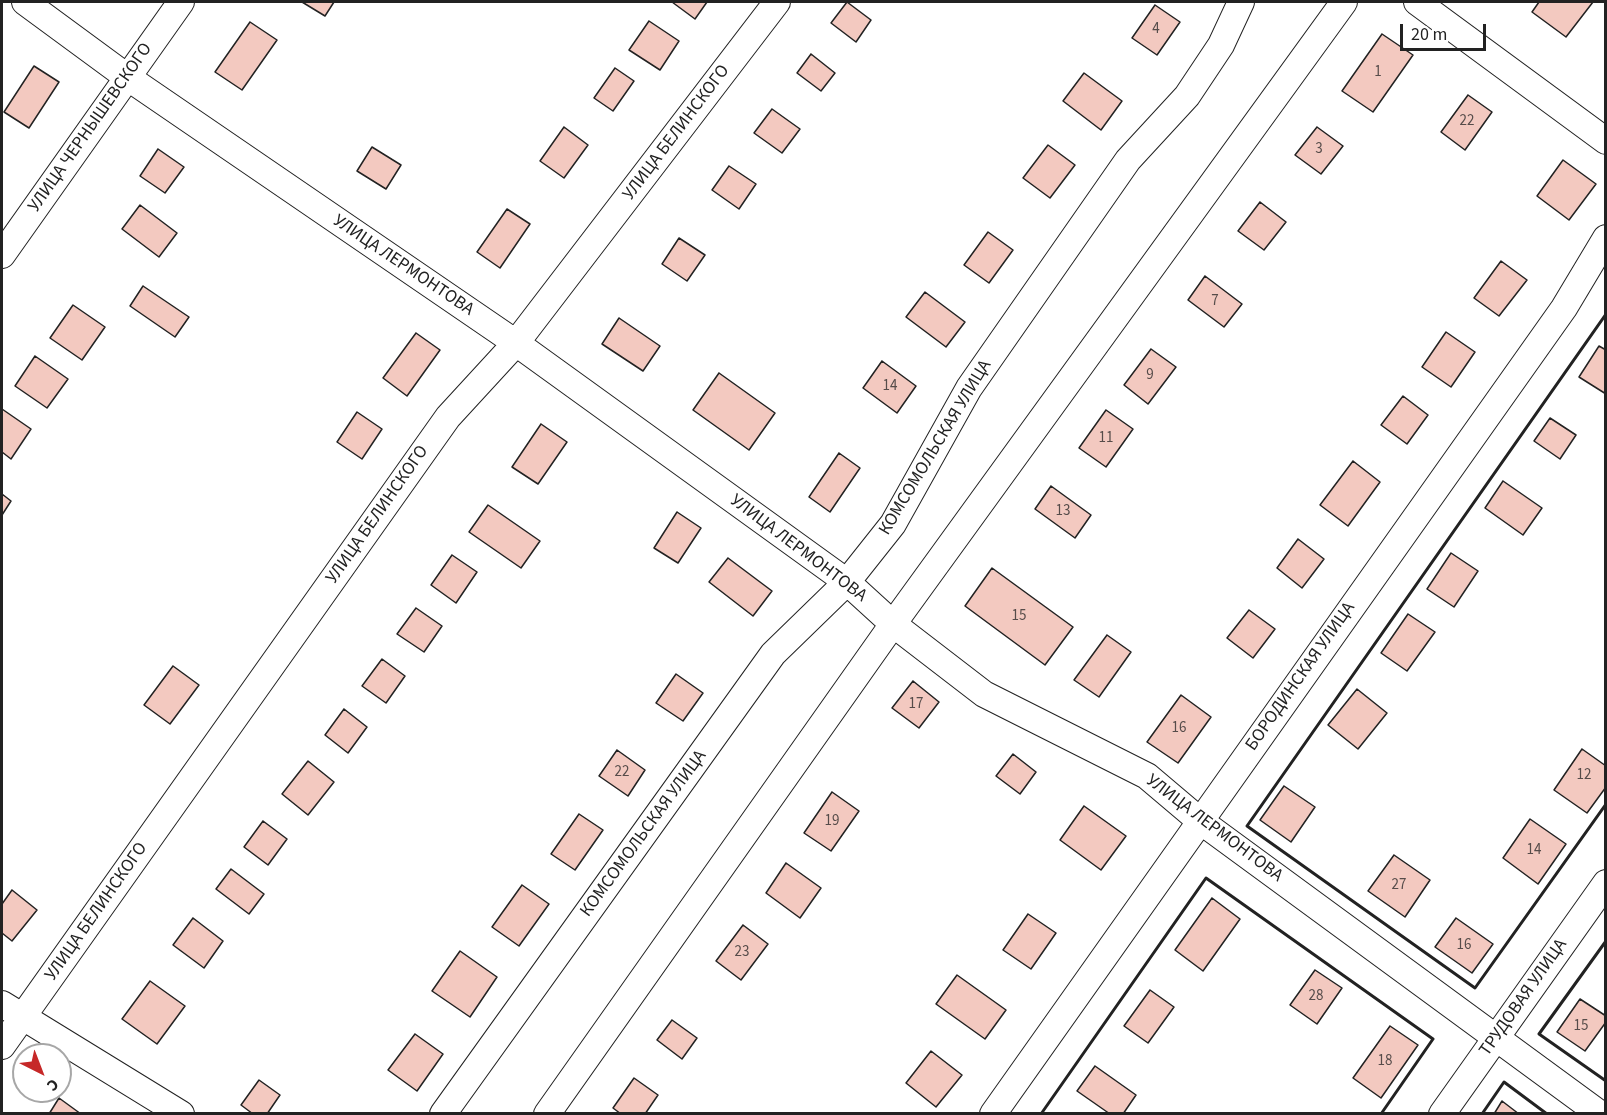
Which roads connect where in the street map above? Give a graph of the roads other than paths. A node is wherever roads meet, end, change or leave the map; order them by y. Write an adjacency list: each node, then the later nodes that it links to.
1 (25, 2): 7 (street, УЛИЦА ЛЕРМОНТОВА)
2 (181, 2): 7 (street, УЛИЦА ЧЕРНЫШЕВСКОГО)
3 (777, 2): 11 (street, УЛИЦА БЕЛИНСКОГО)
4 (1241, 2): 12 (street, КОМСОМОЛЬСКАЯ УЛИЦА)
5 (1344, 2): 13 (street)
6 (1417, 2): 8 (street)
7 (127, 77): 10 (street, УЛИЦА ЧЕРНЫШЕВСКОГО); 11 (street, УЛИЦА ЛЕРМОНТОВА)
8 (1605, 141)
9 (1605, 238): 14 (street, БОРОДИНСКАЯ УЛИЦА)
10 (2, 255)
11 (516, 343): 12 (street, УЛИЦА ЛЕРМОНТОВА); 16 (street, УЛИЦА БЕЛИНСКОГО)
12 (847, 582): 13 (street, УЛИЦА ЛЕРМОНТОВА); 20 (street, КОМСОМОЛЬСКАЯ УЛИЦА)
13 (893, 624): 14 (street, УЛИЦА ЛЕРМОНТОВА); 21 (street)
14 (1199, 820): 17 (street, УЛИЦА ЛЕРМОНТОВА); 22 (street, БОРОДИНСКАЯ УЛИЦА)
15 (1605, 883): 17 (street, ТРУДОВАЯ УЛИЦА)
16 (12, 1011): 18 (street, УЛИЦА БЕЛИНСКОГО); 19 (street)
17 (1496, 1037): 23 (street, ТРУДОВАЯ УЛИЦА); 24 (street, УЛИЦА ЛЕРМОНТОВА)
18 (2, 1046)
19 (181, 1113)
20 (443, 1113)
21 (547, 1113)
22 (993, 1113)
23 (1442, 1113)
24 (1600, 1113)

